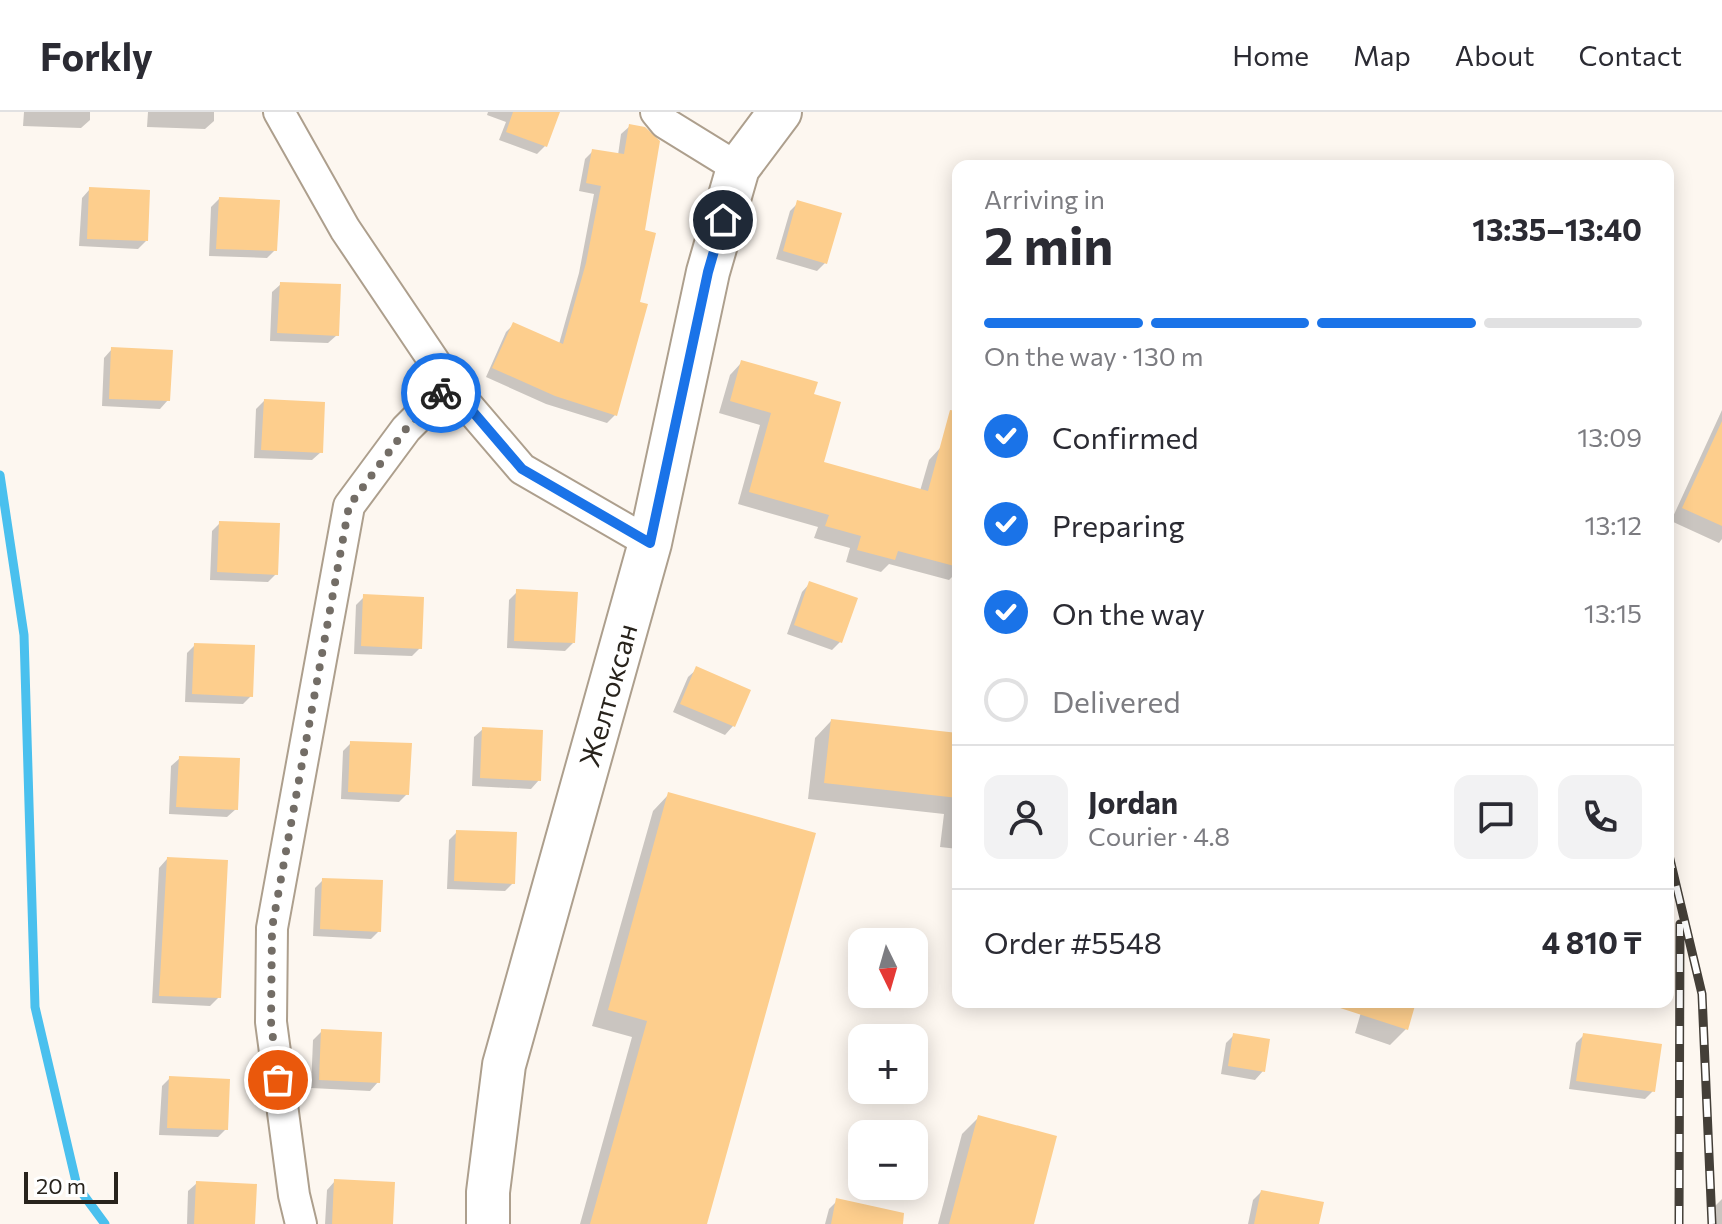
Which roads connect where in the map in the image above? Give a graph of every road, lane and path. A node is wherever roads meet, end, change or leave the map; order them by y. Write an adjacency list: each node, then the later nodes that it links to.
1 (279, 112): 5 (street)
2 (656, 112): 4 (street)
3 (780, 112): 4 (main road, Желтоксан)
4 (738, 168): 6 (main road, Желтоксан)
5 (450, 385): 6 (street); 7 (street)
6 (650, 543): 8 (main road, Желтоксан)
7 (301, 1224)
8 (488, 1224)

